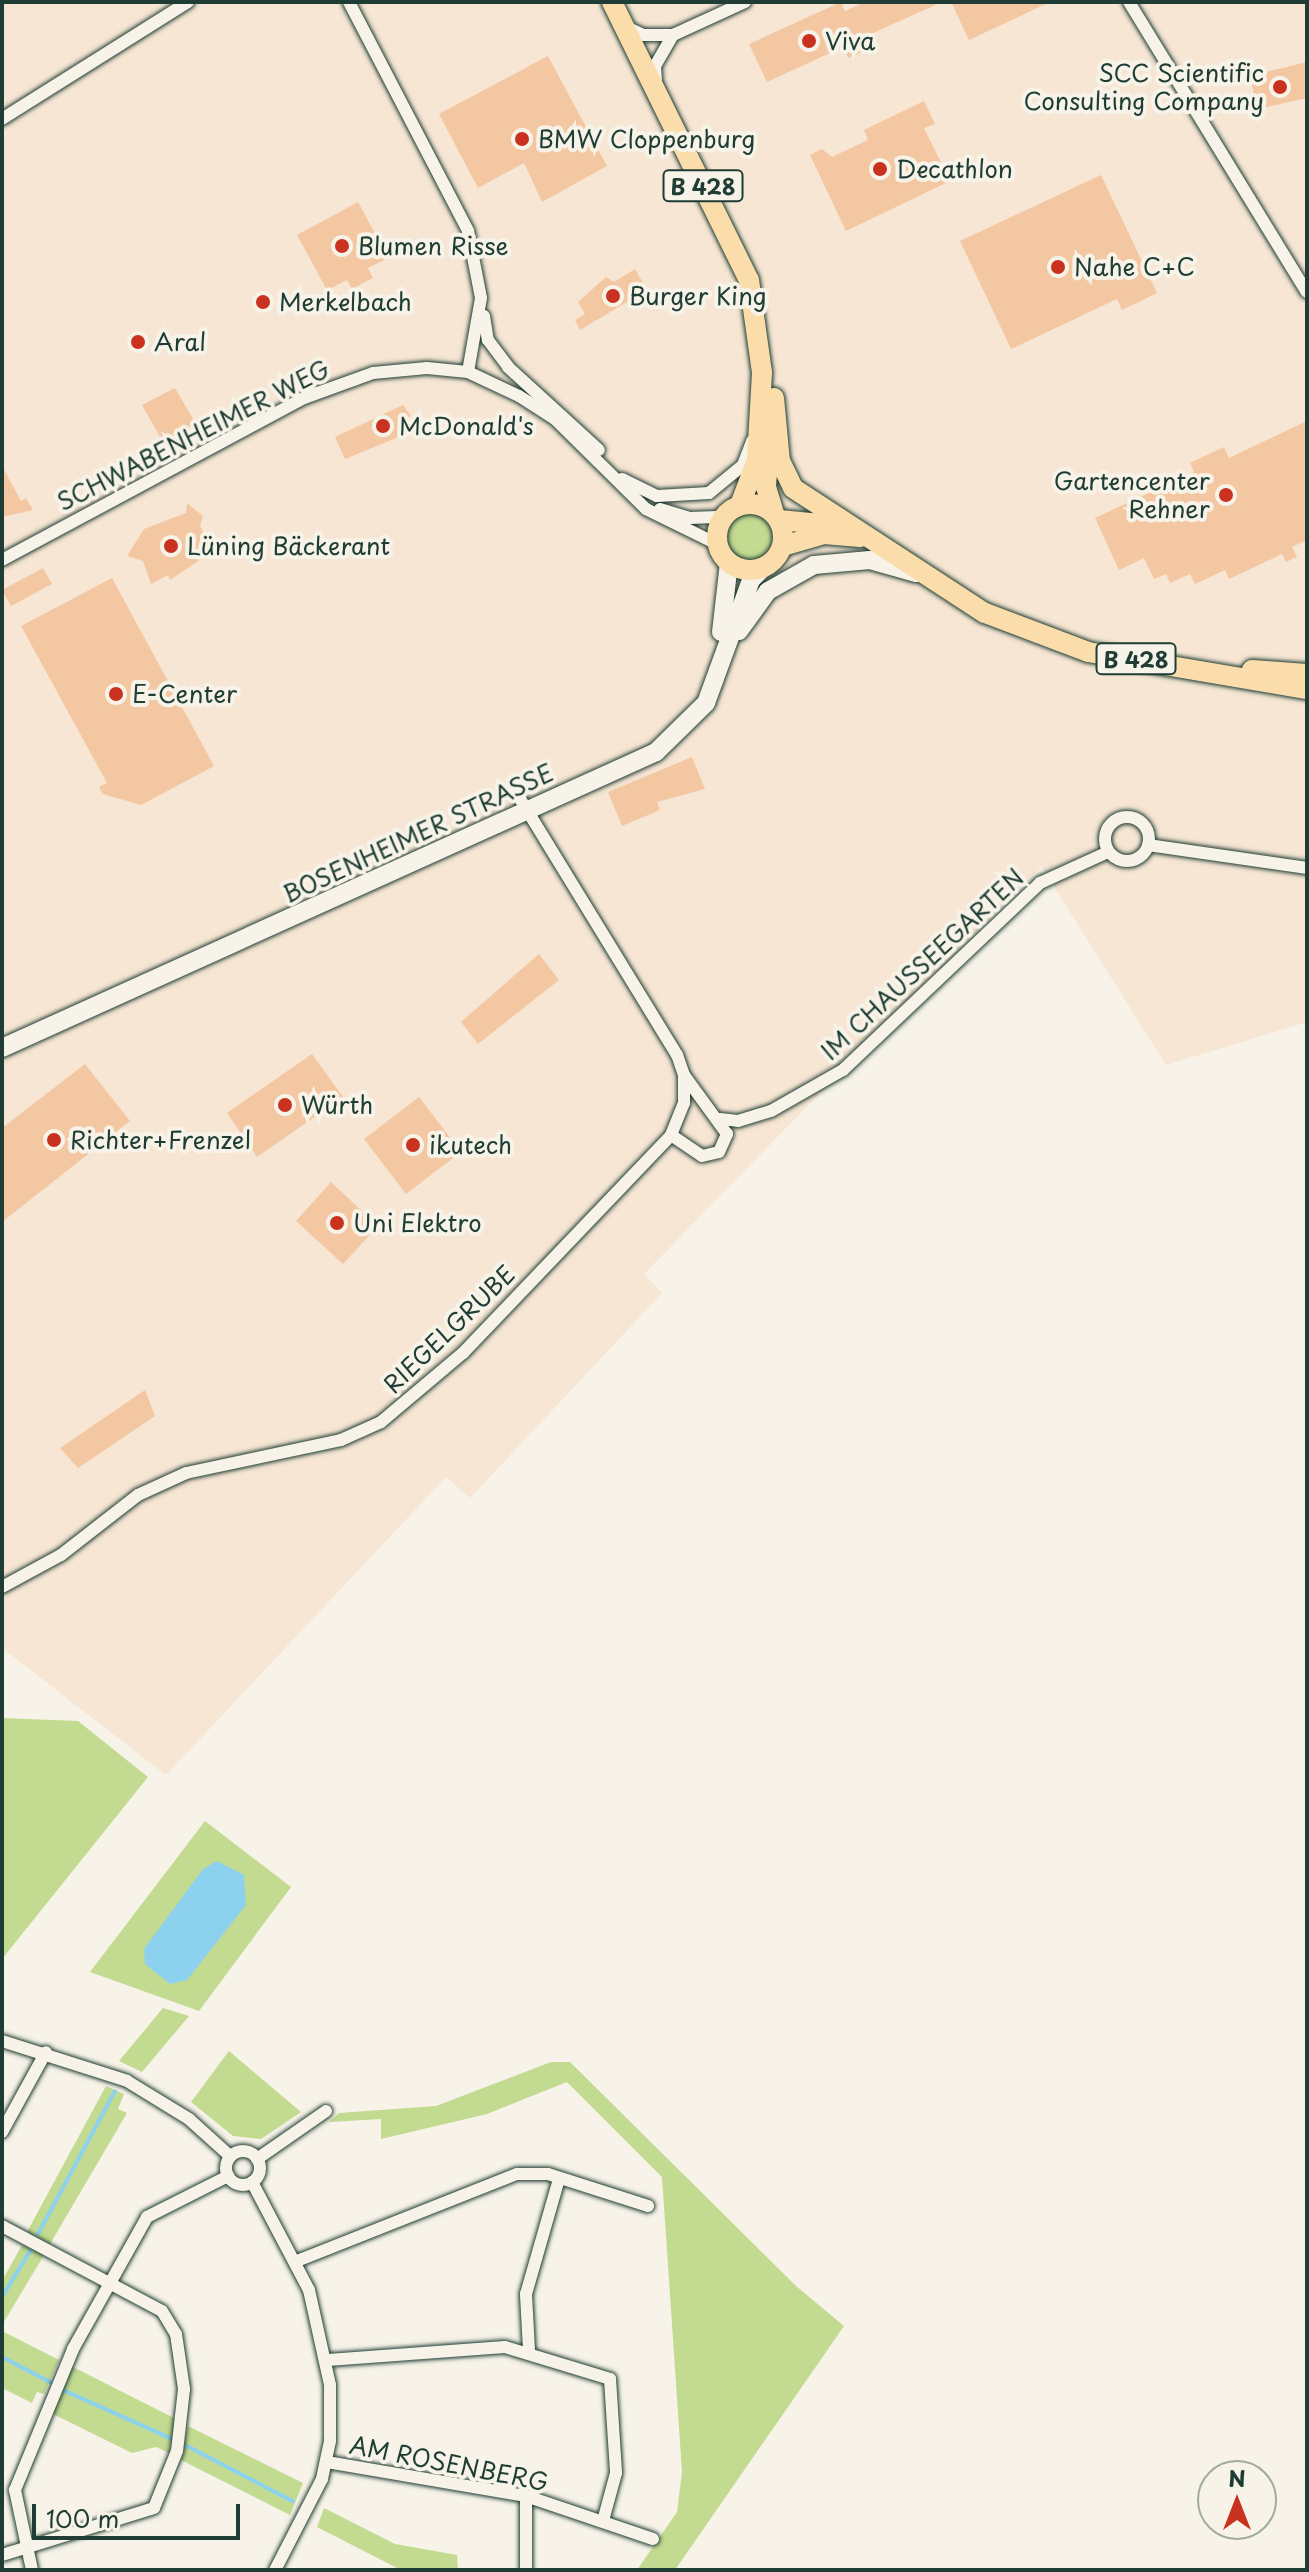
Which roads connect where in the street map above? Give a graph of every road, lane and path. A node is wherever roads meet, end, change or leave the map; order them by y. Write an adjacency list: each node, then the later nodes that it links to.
1 (188, 2): 9 (street)
2 (349, 2): 11 (street)
3 (612, 2): 6 (main road, B 428)
4 (745, 2): 7 (street)
5 (1129, 2): 10 (street)
6 (624, 26): 7 (street); 8 (main road, B 428)
7 (673, 35): 8 (street)
8 (657, 92): 13 (main road, B 428)
9 (2, 119)
10 (1307, 292)
11 (481, 298): 12 (street); 14 (street)
12 (468, 372): 14 (street, SCHWABENHEIMER WEG); 21 (street, SCHWABENHEIMER WEG)
13 (768, 395): 14 (street, SCHWABENHEIMER WEG); 15 (main road, B 428); 17 (main road, B 428); 18 (main road, B 428)
14 (616, 476): 16 (street, SCHWABENHEIMER WEG); 19 (street, SCHWABENHEIMER WEG)
15 (740, 505): 16 (main road); 17 (main road)
16 (723, 517): 19 (main road)
17 (776, 517): 18 (main road, B 428); 20 (main road)
18 (861, 534): 20 (main road, B 428); 24 (main road, B 428)
19 (717, 544): 22 (main road)
20 (783, 546): 23 (main road)
21 (2, 560)
22 (729, 563): 23 (main road); 29 (street, BOSENHEIMER STRASSE)
23 (762, 569): 25 (street, BOSENHEIMER STRASSE)
24 (931, 577): 25 (street); 26 (main road, B 428)
25 (729, 647): 29 (street, BOSENHEIMER STRASSE)
26 (1212, 670): 27 (main road, B 428); 28 (main road, B 428)
27 (1307, 674)
28 (1307, 689)
29 (522, 804): 33 (street, BOSENHEIMER STRASSE); 34 (street, BOSENHEIMER STRASSE); 35 (street)
30 (1148, 845): 31 (street, IM CHAUSSEEGARTEN); 31 (street); 32 (street, IM CHAUSSEEGARTEN)
31 (1108, 852): 36 (street, IM CHAUSSEEGARTEN)
32 (1307, 868)
33 (2, 1034)
34 (2, 1048)
35 (684, 1075): 36 (street); 37 (street, RIEGELGRUBE)
36 (720, 1119): 37 (street)
37 (671, 1135): 38 (street, RIEGELGRUBE)
38 (2, 1587)
39 (2, 2041): 40 (street)
40 (46, 2052): 42 (street); 43 (street)
41 (326, 2111): 44 (street)
42 (2, 2132)
43 (230, 2156): 44 (street); 45 (street)
44 (257, 2159): 47 (street)
45 (228, 2176): 47 (street); 51 (street)
46 (559, 2179): 48 (street); 50 (street); 52 (street)
47 (252, 2182): 50 (street)
48 (648, 2206)
49 (2, 2226): 51 (street)
50 (297, 2261): 53 (street)
51 (110, 2281): 58 (street); 58 (street)
52 (529, 2350): 53 (street); 56 (street)
53 (328, 2360): 54 (street)
54 (327, 2462): 55 (street, AM ROSENBERG); 61 (street)
55 (526, 2496): 56 (street, AM ROSENBERG); 62 (street)
56 (603, 2521): 57 (street, AM ROSENBERG)
57 (653, 2539)
58 (26, 2549): 59 (street); 60 (street)
59 (2, 2555)
60 (32, 2570)
61 (275, 2570)
62 (526, 2570)

